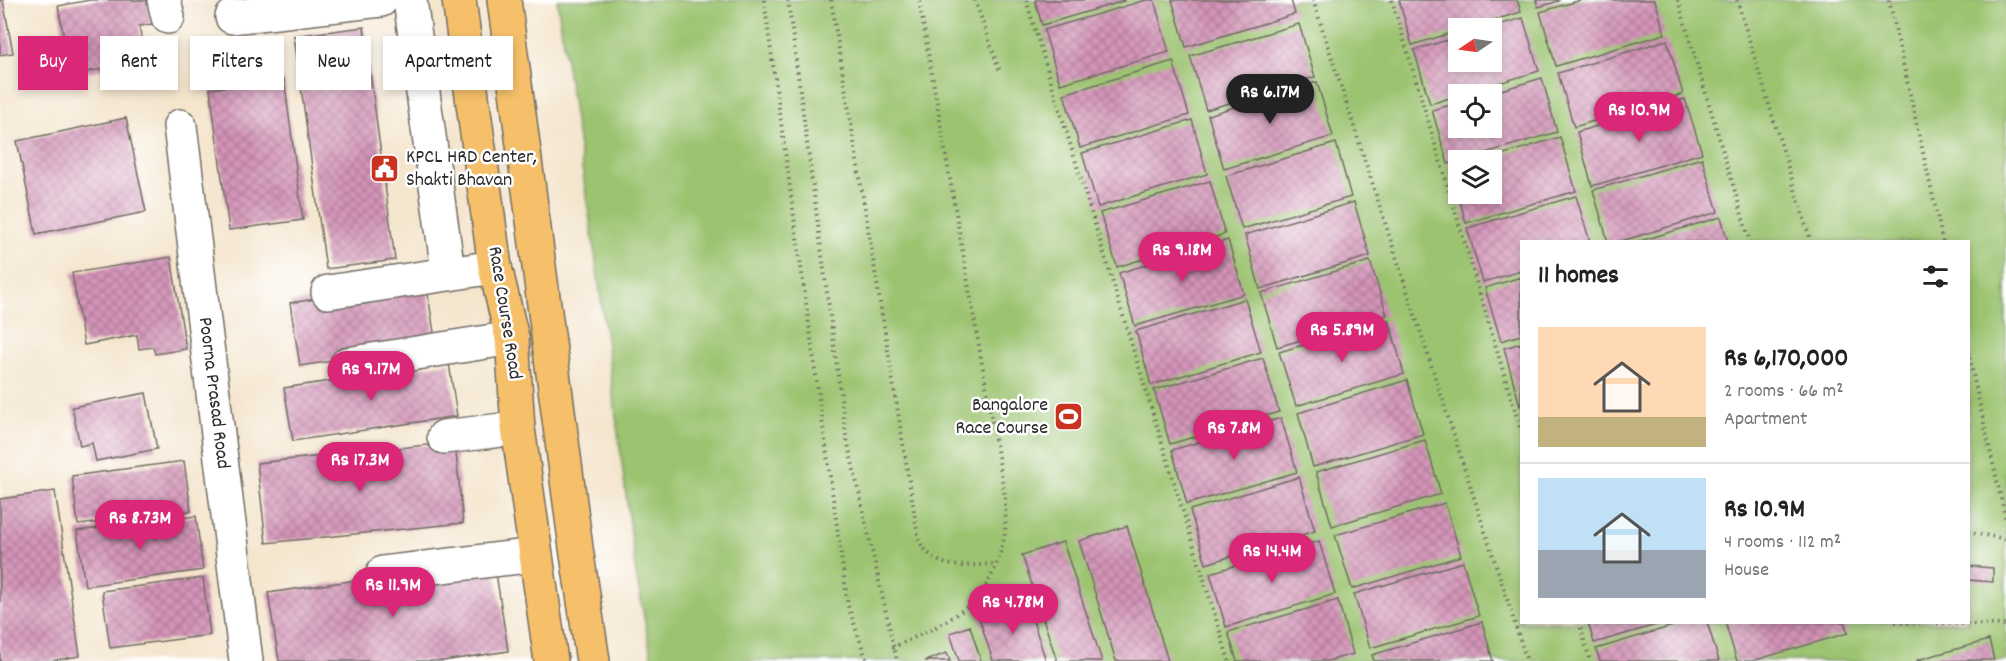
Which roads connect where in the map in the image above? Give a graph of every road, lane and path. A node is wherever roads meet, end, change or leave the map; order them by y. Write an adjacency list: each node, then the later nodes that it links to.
1 (381, 0): 16 (street)
2 (410, 0): 22 (street)
3 (459, 0): 23 (main road, Race Course Road)
4 (504, 0): 42 (main road, Race Course Road)
5 (764, 0): 43 (path)
6 (788, 0): 39 (path)
7 (831, 0): 34 (path)
8 (919, 0): 34 (path)
9 (975, 0): 17 (path)
10 (1026, 0): 45 (path)
11 (1313, 0): 46 (path)
12 (1392, 0): 28 (path)
13 (1678, 0): 19 (path)
14 (1737, 0): 20 (path)
15 (1889, 0): 21 (path)
16 (232, 17)
17 (1000, 72)
18 (180, 126): 40 (street, Poorna Prasad Road)
19 (1749, 240)
20 (1810, 240)
21 (1943, 240)
22 (446, 257): 23 (street); 23 (street)
23 (495, 259): 24 (main road, Race Course Road)
24 (512, 338): 26 (street); 27 (main road, Race Course Road)
25 (1970, 361): 30 (path)
26 (347, 364)
27 (518, 428): 29 (street); 33 (main road, Race Course Road)
28 (1520, 428)
29 (444, 437)
30 (2006, 521)
31 (1970, 532): 32 (path)
32 (2006, 539)
33 (536, 555): 35 (street); 41 (main road, Race Course Road)
34 (997, 564): 39 (path)
35 (383, 573)
36 (1579, 624): 47 (path)
37 (1969, 624): 38 (path)
38 (2006, 625)
39 (892, 648): 44 (path)
40 (246, 661)
41 (551, 661)
42 (593, 661)
43 (867, 661)
44 (897, 661)
45 (1229, 661)
46 (1527, 661)
47 (1590, 661)

